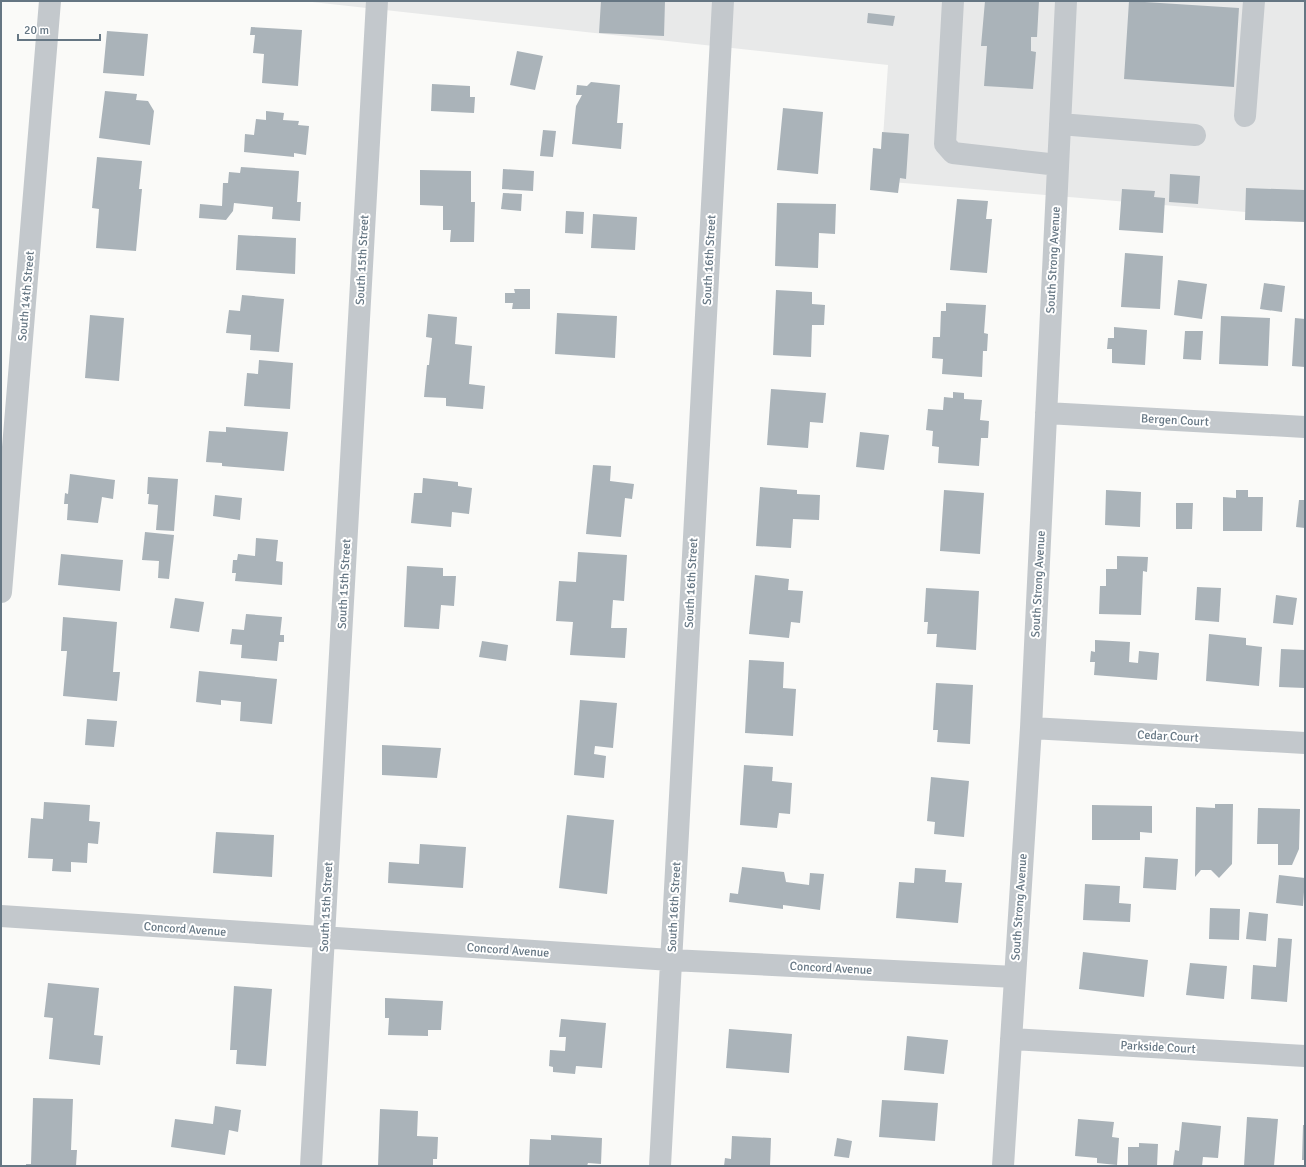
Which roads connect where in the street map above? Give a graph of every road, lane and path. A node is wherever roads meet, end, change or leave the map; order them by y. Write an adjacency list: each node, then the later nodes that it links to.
1 (50, 1): 13 (street, South 14th Street)
2 (377, 1): 17 (street, South 15th Street)
3 (723, 1): 18 (street, South 16th Street)
4 (953, 1): 10 (street)
5 (1066, 1): 8 (street, South Strong Avenue)
6 (1254, 1): 7 (street)
7 (1245, 116)
8 (1060, 124): 9 (street); 10 (street, South Strong Avenue)
9 (1195, 135)
10 (1058, 165): 11 (street, South Strong Avenue)
11 (1046, 413): 12 (street, Bergen Court); 14 (street, South Strong Avenue)
12 (1305, 427)
13 (1, 592)
14 (1031, 728): 15 (street, Cedar Court); 19 (street, South Strong Avenue)
15 (1305, 743)
16 (1, 916): 17 (street, Concord Avenue)
17 (324, 938): 18 (street, Concord Avenue); 22 (street, South 15th Street)
18 (671, 960): 19 (street, Concord Avenue); 23 (street, South 16th Street)
19 (1015, 977): 20 (street, South Strong Avenue)
20 (1011, 1039): 21 (street, Parkside Court); 24 (street, South Strong Avenue)
21 (1305, 1056)
22 (311, 1166)
23 (660, 1166)
24 (1003, 1166)

